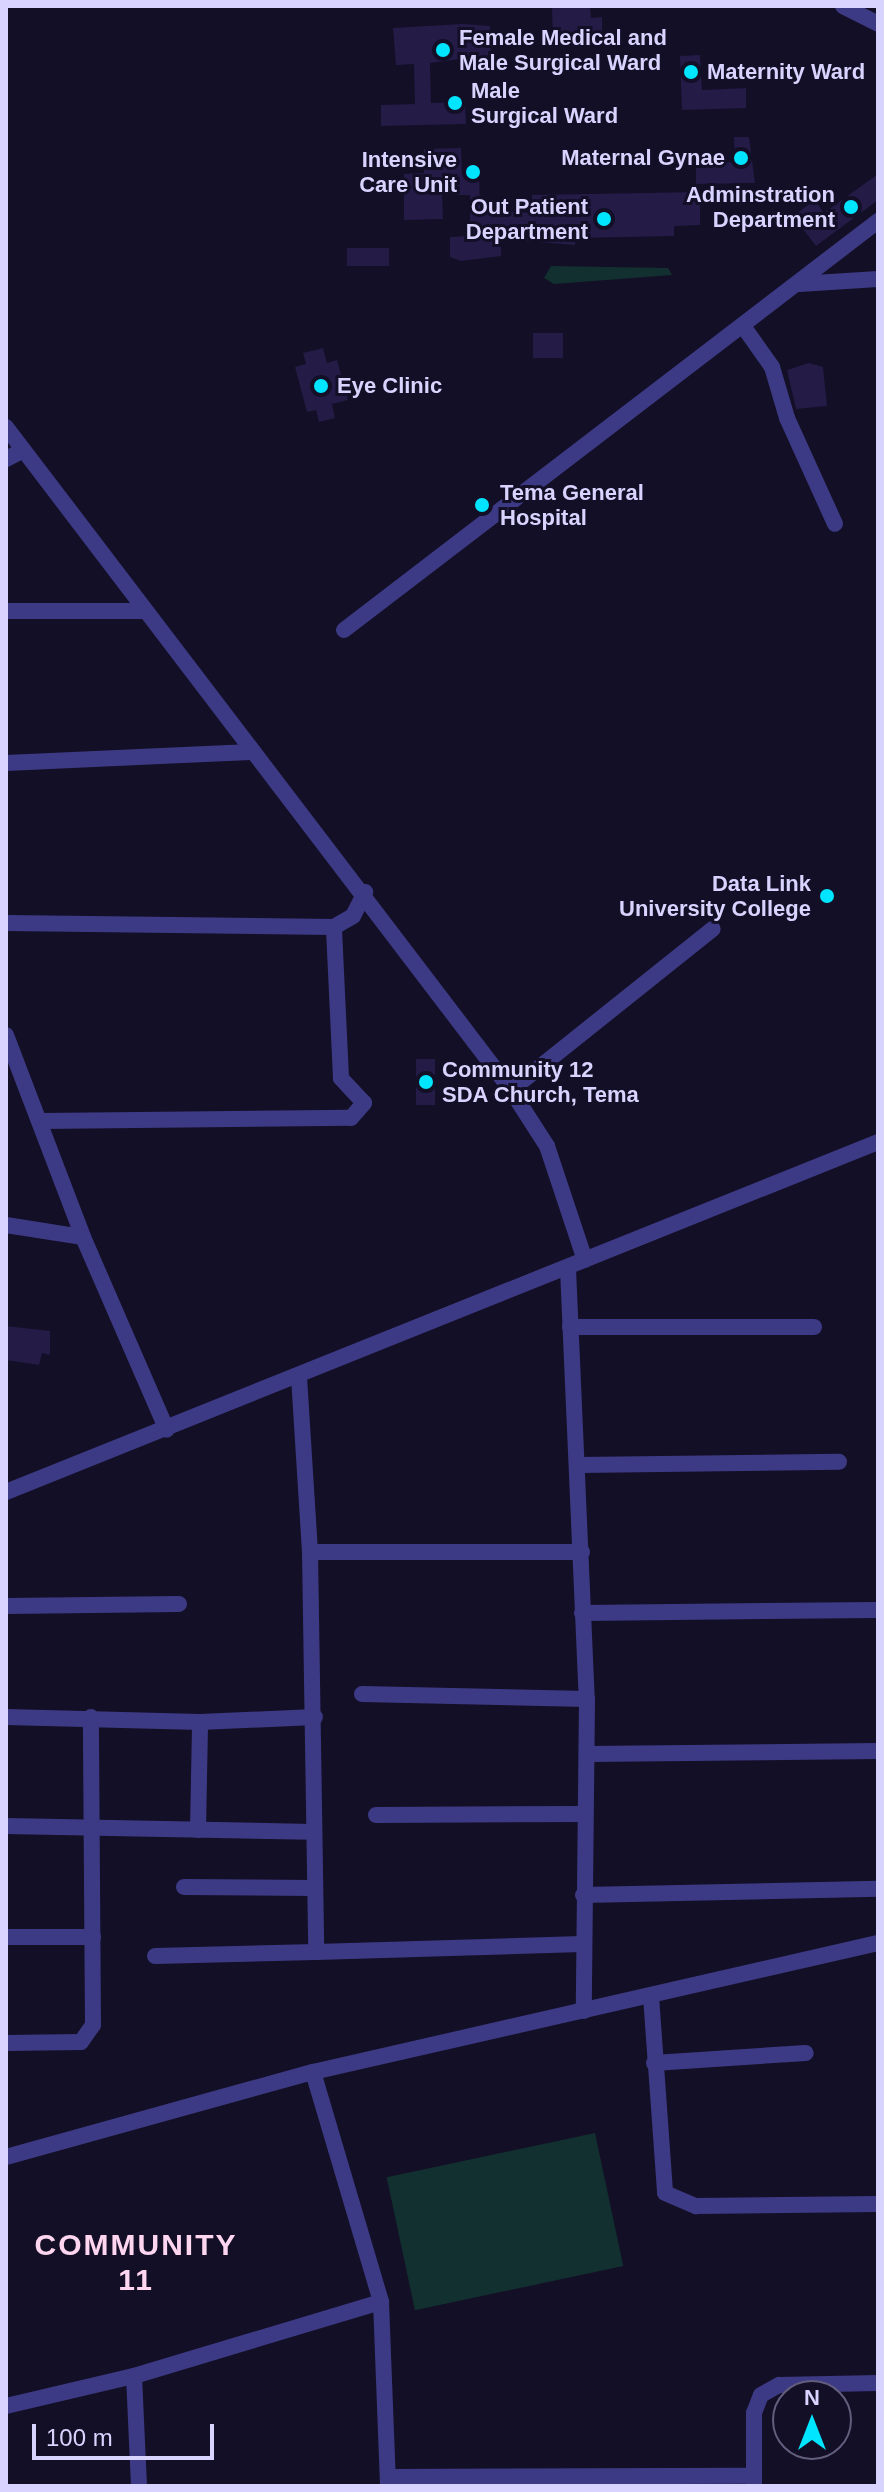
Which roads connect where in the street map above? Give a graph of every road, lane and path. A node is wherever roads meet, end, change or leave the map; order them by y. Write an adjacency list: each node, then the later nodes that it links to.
1 (843, 6): 2 (street)
2 (878, 24)
3 (878, 221): 5 (street)
4 (878, 279): 5 (street)
5 (799, 284): 6 (street)
6 (743, 326): 10 (street); 13 (street)
7 (6, 427): 8 (street)
8 (22, 451): 9 (street); 12 (street)
9 (6, 459)
10 (835, 524)
11 (6, 611): 12 (street)
12 (141, 611): 14 (street)
13 (344, 630)
14 (251, 752): 15 (street); 16 (street)
15 (6, 763)
16 (365, 892): 18 (street); 21 (street)
17 (6, 923): 18 (street)
18 (334, 927): 22 (street)
19 (713, 929): 21 (street)
20 (6, 1035): 22 (street)
21 (511, 1090): 26 (street)
22 (42, 1121): 25 (street)
23 (878, 1142): 26 (street)
24 (6, 1225): 25 (street)
25 (83, 1237): 31 (street)
26 (585, 1260): 27 (street)
27 (568, 1269): 28 (street); 30 (street)
28 (570, 1327): 29 (street); 33 (street)
29 (814, 1327)
30 (299, 1377): 31 (street); 35 (street)
31 (167, 1430): 34 (street)
32 (839, 1462): 33 (street)
33 (579, 1465): 36 (street)
34 (6, 1492)
35 (310, 1552): 36 (street); 45 (street)
36 (582, 1552): 40 (street)
37 (179, 1604): 38 (street)
38 (6, 1606)
39 (878, 1610): 40 (street)
40 (582, 1613): 42 (street)
41 (362, 1694): 42 (street)
42 (587, 1699): 48 (street)
43 (6, 1717): 44 (street)
44 (91, 1717): 46 (street); 52 (street)
45 (315, 1717): 46 (street); 54 (street)
46 (200, 1722): 53 (street)
47 (878, 1751): 48 (street)
48 (587, 1754): 49 (street)
49 (584, 1814): 50 (street); 58 (street)
50 (376, 1815)
51 (6, 1826): 52 (street)
52 (93, 1828): 53 (street); 60 (street)
53 (198, 1830): 54 (street)
54 (312, 1832): 56 (street)
55 (184, 1887): 56 (street)
56 (314, 1888): 63 (street)
57 (878, 1889): 58 (street)
58 (583, 1895): 62 (street)
59 (6, 1937): 60 (street)
60 (93, 1937): 67 (street)
61 (878, 1943): 65 (street)
62 (582, 1944): 63 (street); 66 (street)
63 (316, 1952): 64 (street)
64 (155, 1956)
65 (651, 1996): 66 (street); 69 (street)
66 (584, 2011): 70 (street)
67 (6, 2043)
68 (806, 2053): 69 (street)
69 (654, 2063): 72 (street)
70 (313, 2072): 71 (street); 73 (street)
71 (6, 2157)
72 (878, 2204)
73 (381, 2302): 74 (street); 77 (street)
74 (134, 2376): 76 (street); 79 (street)
75 (878, 2383): 78 (street)
76 (6, 2406)
77 (388, 2481): 78 (street)
78 (754, 2481)
79 (139, 2486)

